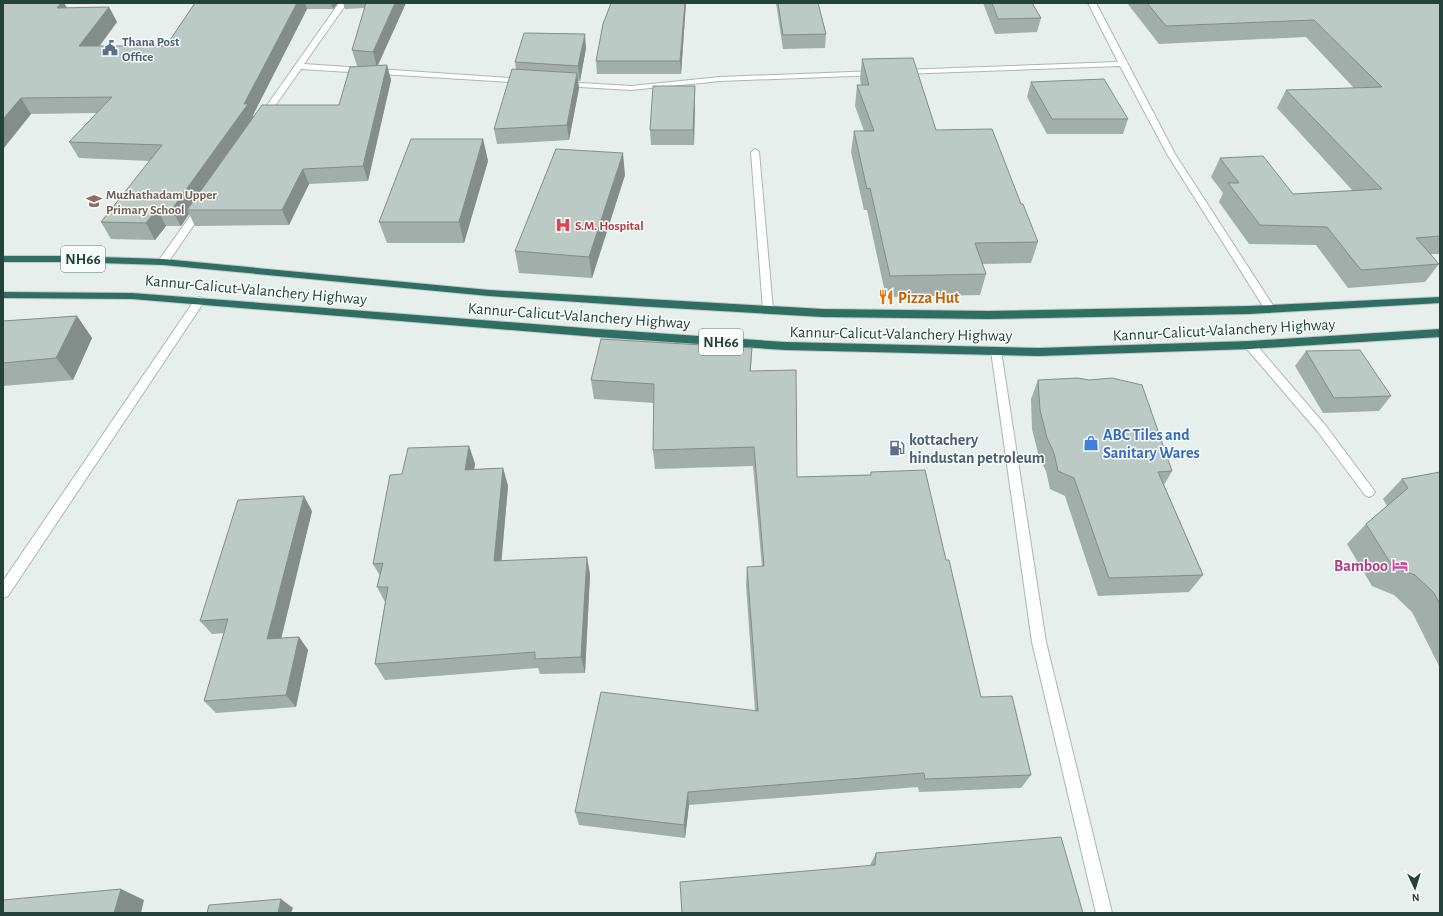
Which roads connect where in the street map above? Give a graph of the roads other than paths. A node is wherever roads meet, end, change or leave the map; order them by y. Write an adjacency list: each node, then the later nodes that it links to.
1 (343, 3): 4 (street)
2 (1092, 3): 3 (street)
3 (1123, 64): 6 (street); 15 (street)
4 (298, 66): 5 (street); 7 (street)
5 (536, 82)
6 (552, 83)
7 (258, 124)
8 (756, 152): 16 (street)
9 (208, 197): 11 (street)
10 (3, 259): 11 (highway, Kannur-Calicut-Valanchery Highway / NH66)
11 (163, 262): 16 (highway, Kannur-Calicut-Valanchery Highway / NH66)
12 (3, 295): 13 (highway, Kannur-Calicut-Valanchery Highway / NH66)
13 (200, 300): 19 (highway, Kannur-Calicut-Valanchery Highway / NH66); 21 (street)
14 (1440, 300): 15 (highway, Kannur-Calicut-Valanchery Highway / NH66)
15 (1270, 309): 16 (highway, Kannur-Calicut-Valanchery Highway / NH66)
16 (768, 310)
17 (1440, 333): 18 (highway, Kannur-Calicut-Valanchery Highway / NH66)
18 (1250, 345): 19 (highway, Kannur-Calicut-Valanchery Highway / NH66); 20 (street)
19 (996, 351): 22 (street)
20 (1369, 492)
21 (3, 592)
22 (1104, 913)

